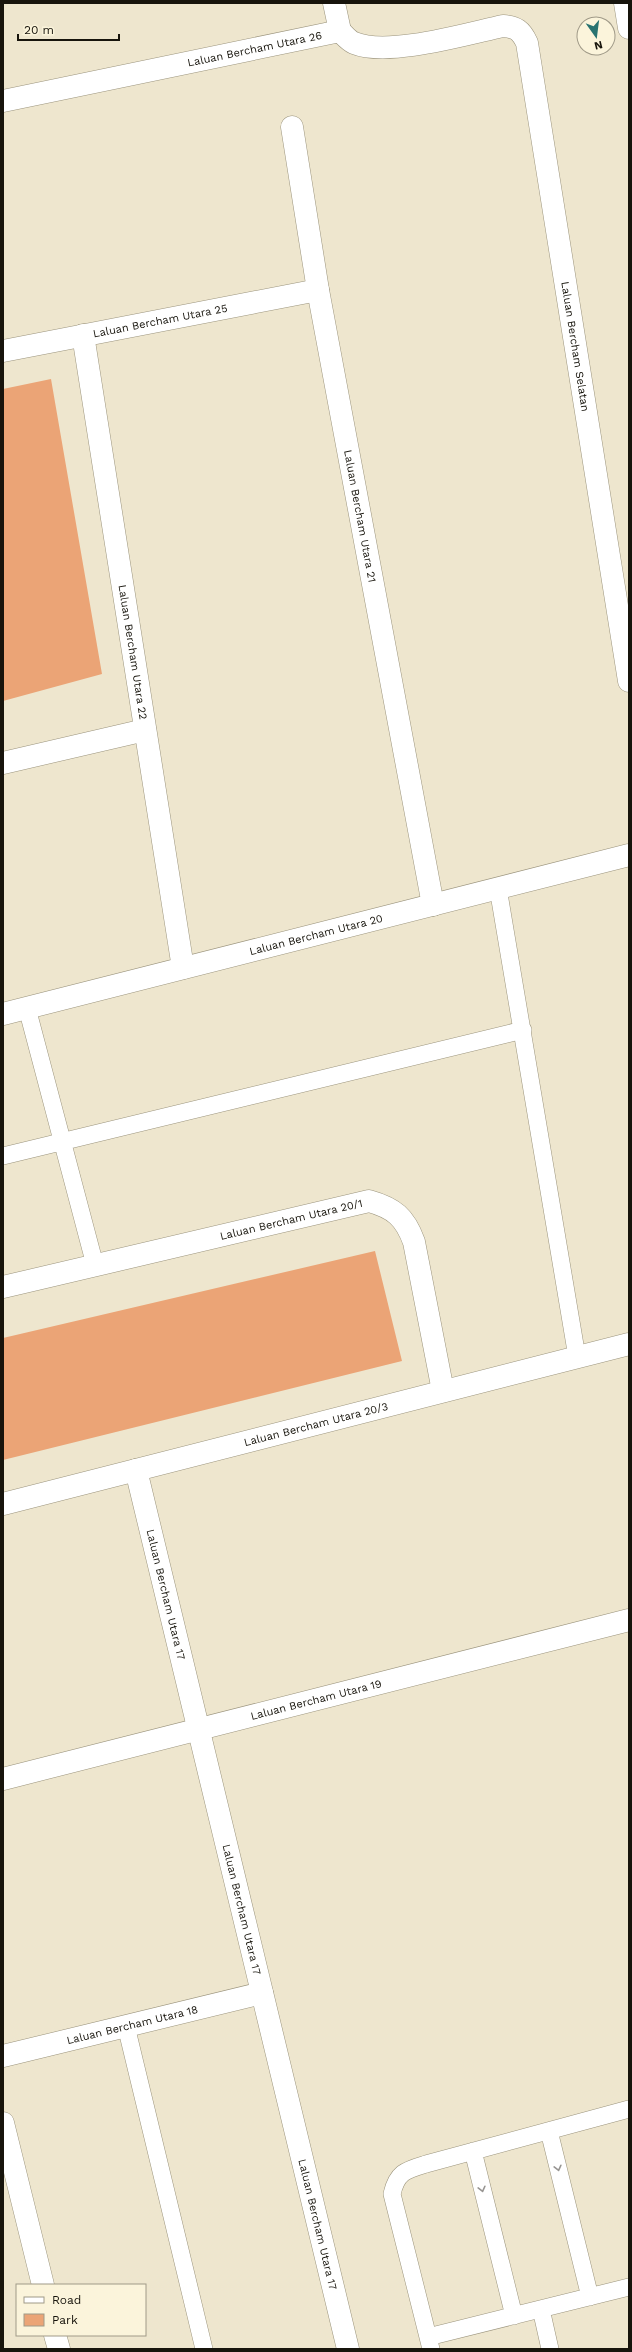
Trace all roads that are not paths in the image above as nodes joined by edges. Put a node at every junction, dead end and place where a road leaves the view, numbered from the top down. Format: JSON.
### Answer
{"nodes":[{"id":1,"x":334,"y":3,"type":"edge"},
{"id":2,"x":625,"y":3,"type":"edge"},
{"id":3,"x":629,"y":28,"type":"edge"},
{"id":4,"x":340,"y":31,"type":"junction"},
{"id":5,"x":3,"y":101,"type":"edge"},
{"id":6,"x":292,"y":128,"type":"dead end"},
{"id":7,"x":318,"y":290,"type":"junction"},
{"id":8,"x":83,"y":335,"type":"junction"},
{"id":9,"x":3,"y":351,"type":"edge"},
{"id":10,"x":629,"y":681,"type":"edge"},
{"id":11,"x":145,"y":730,"type":"junction"},
{"id":12,"x":3,"y":763,"type":"edge"},
{"id":13,"x":629,"y":855,"type":"edge"},
{"id":14,"x":498,"y":888,"type":"junction"},
{"id":15,"x":433,"y":905,"type":"junction"},
{"id":16,"x":183,"y":968,"type":"junction"},
{"id":17,"x":27,"y":1008,"type":"junction"},
{"id":18,"x":3,"y":1014,"type":"edge"},
{"id":19,"x":523,"y":1030,"type":"junction"},
{"id":20,"x":63,"y":1142,"type":"junction"},
{"id":21,"x":3,"y":1156,"type":"edge"},
{"id":22,"x":95,"y":1265,"type":"junction"},
{"id":23,"x":3,"y":1287,"type":"edge"},
{"id":24,"x":629,"y":1344,"type":"edge"},
{"id":25,"x":578,"y":1357,"type":"junction"},
{"id":26,"x":443,"y":1391,"type":"junction"},
{"id":27,"x":136,"y":1470,"type":"junction"},
{"id":28,"x":3,"y":1504,"type":"edge"},
{"id":29,"x":629,"y":1620,"type":"edge"},
{"id":30,"x":198,"y":1728,"type":"junction"},
{"id":31,"x":3,"y":1779,"type":"edge"},
{"id":32,"x":262,"y":1993,"type":"junction"},
{"id":33,"x":126,"y":2026,"type":"junction"},
{"id":34,"x":3,"y":2056,"type":"edge"},
{"id":35,"x":629,"y":2110,"type":"edge"},
{"id":36,"x":3,"y":2124,"type":"edge"},
{"id":37,"x":549,"y":2131,"type":"junction"},
{"id":38,"x":473,"y":2151,"type":"junction"},
{"id":39,"x":43,"y":2284,"type":"edge"},
{"id":40,"x":629,"y":2287,"type":"edge"},
{"id":41,"x":590,"y":2296,"type":"junction"},
{"id":42,"x":541,"y":2309,"type":"junction"},
{"id":43,"x":514,"y":2316,"type":"junction"},
{"id":44,"x":55,"y":2336,"type":"edge"},
{"id":45,"x":430,"y":2343,"type":"edge"},
{"id":46,"x":59,"y":2349,"type":"edge"},
{"id":47,"x":204,"y":2349,"type":"edge"},
{"id":48,"x":348,"y":2349,"type":"edge"},
{"id":49,"x":550,"y":2349,"type":"edge"}],
"edges":[{"from":1,"to":4,"type":"street"},
{"from":2,"to":3,"type":"street"},
{"from":4,"to":5,"type":"street","name":"Laluan Bercham Utara 26"},
{"from":4,"to":10,"type":"street","name":"Laluan Bercham Selatan"},
{"from":6,"to":7,"type":"street","name":"Laluan Bercham Utara 21"},
{"from":7,"to":8,"type":"street","name":"Laluan Bercham Utara 25"},
{"from":7,"to":15,"type":"street","name":"Laluan Bercham Utara 21"},
{"from":8,"to":9,"type":"street","name":"Laluan Bercham Utara 25"},
{"from":8,"to":11,"type":"street","name":"Laluan Bercham Utara 22"},
{"from":11,"to":12,"type":"street"},
{"from":11,"to":16,"type":"street","name":"Laluan Bercham Utara 22"},
{"from":13,"to":14,"type":"street","name":"Laluan Bercham Utara 20"},
{"from":14,"to":15,"type":"street","name":"Laluan Bercham Utara 20"},
{"from":14,"to":19,"type":"lane"},
{"from":15,"to":16,"type":"street","name":"Laluan Bercham Utara 20"},
{"from":16,"to":17,"type":"street","name":"Laluan Bercham Utara 20"},
{"from":17,"to":18,"type":"street","name":"Laluan Bercham Utara 20"},
{"from":17,"to":20,"type":"lane"},
{"from":19,"to":20,"type":"lane"},
{"from":19,"to":25,"type":"lane"},
{"from":20,"to":21,"type":"lane"},
{"from":20,"to":22,"type":"lane"},
{"from":22,"to":23,"type":"street","name":"Laluan Bercham Utara 20/1"},
{"from":22,"to":26,"type":"street","name":"Laluan Bercham Utara 20/1"},
{"from":24,"to":25,"type":"street","name":"Laluan Bercham Utara 20/3"},
{"from":25,"to":26,"type":"street","name":"Laluan Bercham Utara 20/3"},
{"from":26,"to":27,"type":"street","name":"Laluan Bercham Utara 20/3"},
{"from":27,"to":28,"type":"street","name":"Laluan Bercham Utara 20/3"},
{"from":27,"to":30,"type":"street","name":"Laluan Bercham Utara 17"},
{"from":29,"to":30,"type":"street","name":"Laluan Bercham Utara 19"},
{"from":30,"to":31,"type":"street","name":"Laluan Bercham Utara 19"},
{"from":30,"to":32,"type":"street","name":"Laluan Bercham Utara 17"},
{"from":32,"to":33,"type":"street","name":"Laluan Bercham Utara 18"},
{"from":32,"to":48,"type":"street","name":"Laluan Bercham Utara 17"},
{"from":33,"to":34,"type":"street","name":"Laluan Bercham Utara 18"},
{"from":33,"to":47,"type":"lane"},
{"from":35,"to":37,"type":"lane"},
{"from":36,"to":39,"type":"street"},
{"from":37,"to":38,"type":"lane"},
{"from":37,"to":41,"type":"lane","one_way":true},
{"from":38,"to":43,"type":"lane","one_way":true},
{"from":38,"to":45,"type":"lane"},
{"from":40,"to":41,"type":"lane"},
{"from":41,"to":42,"type":"lane"},
{"from":42,"to":43,"type":"lane"},
{"from":42,"to":49,"type":"lane"},
{"from":43,"to":45,"type":"lane"},
{"from":44,"to":46,"type":"street"}]}
